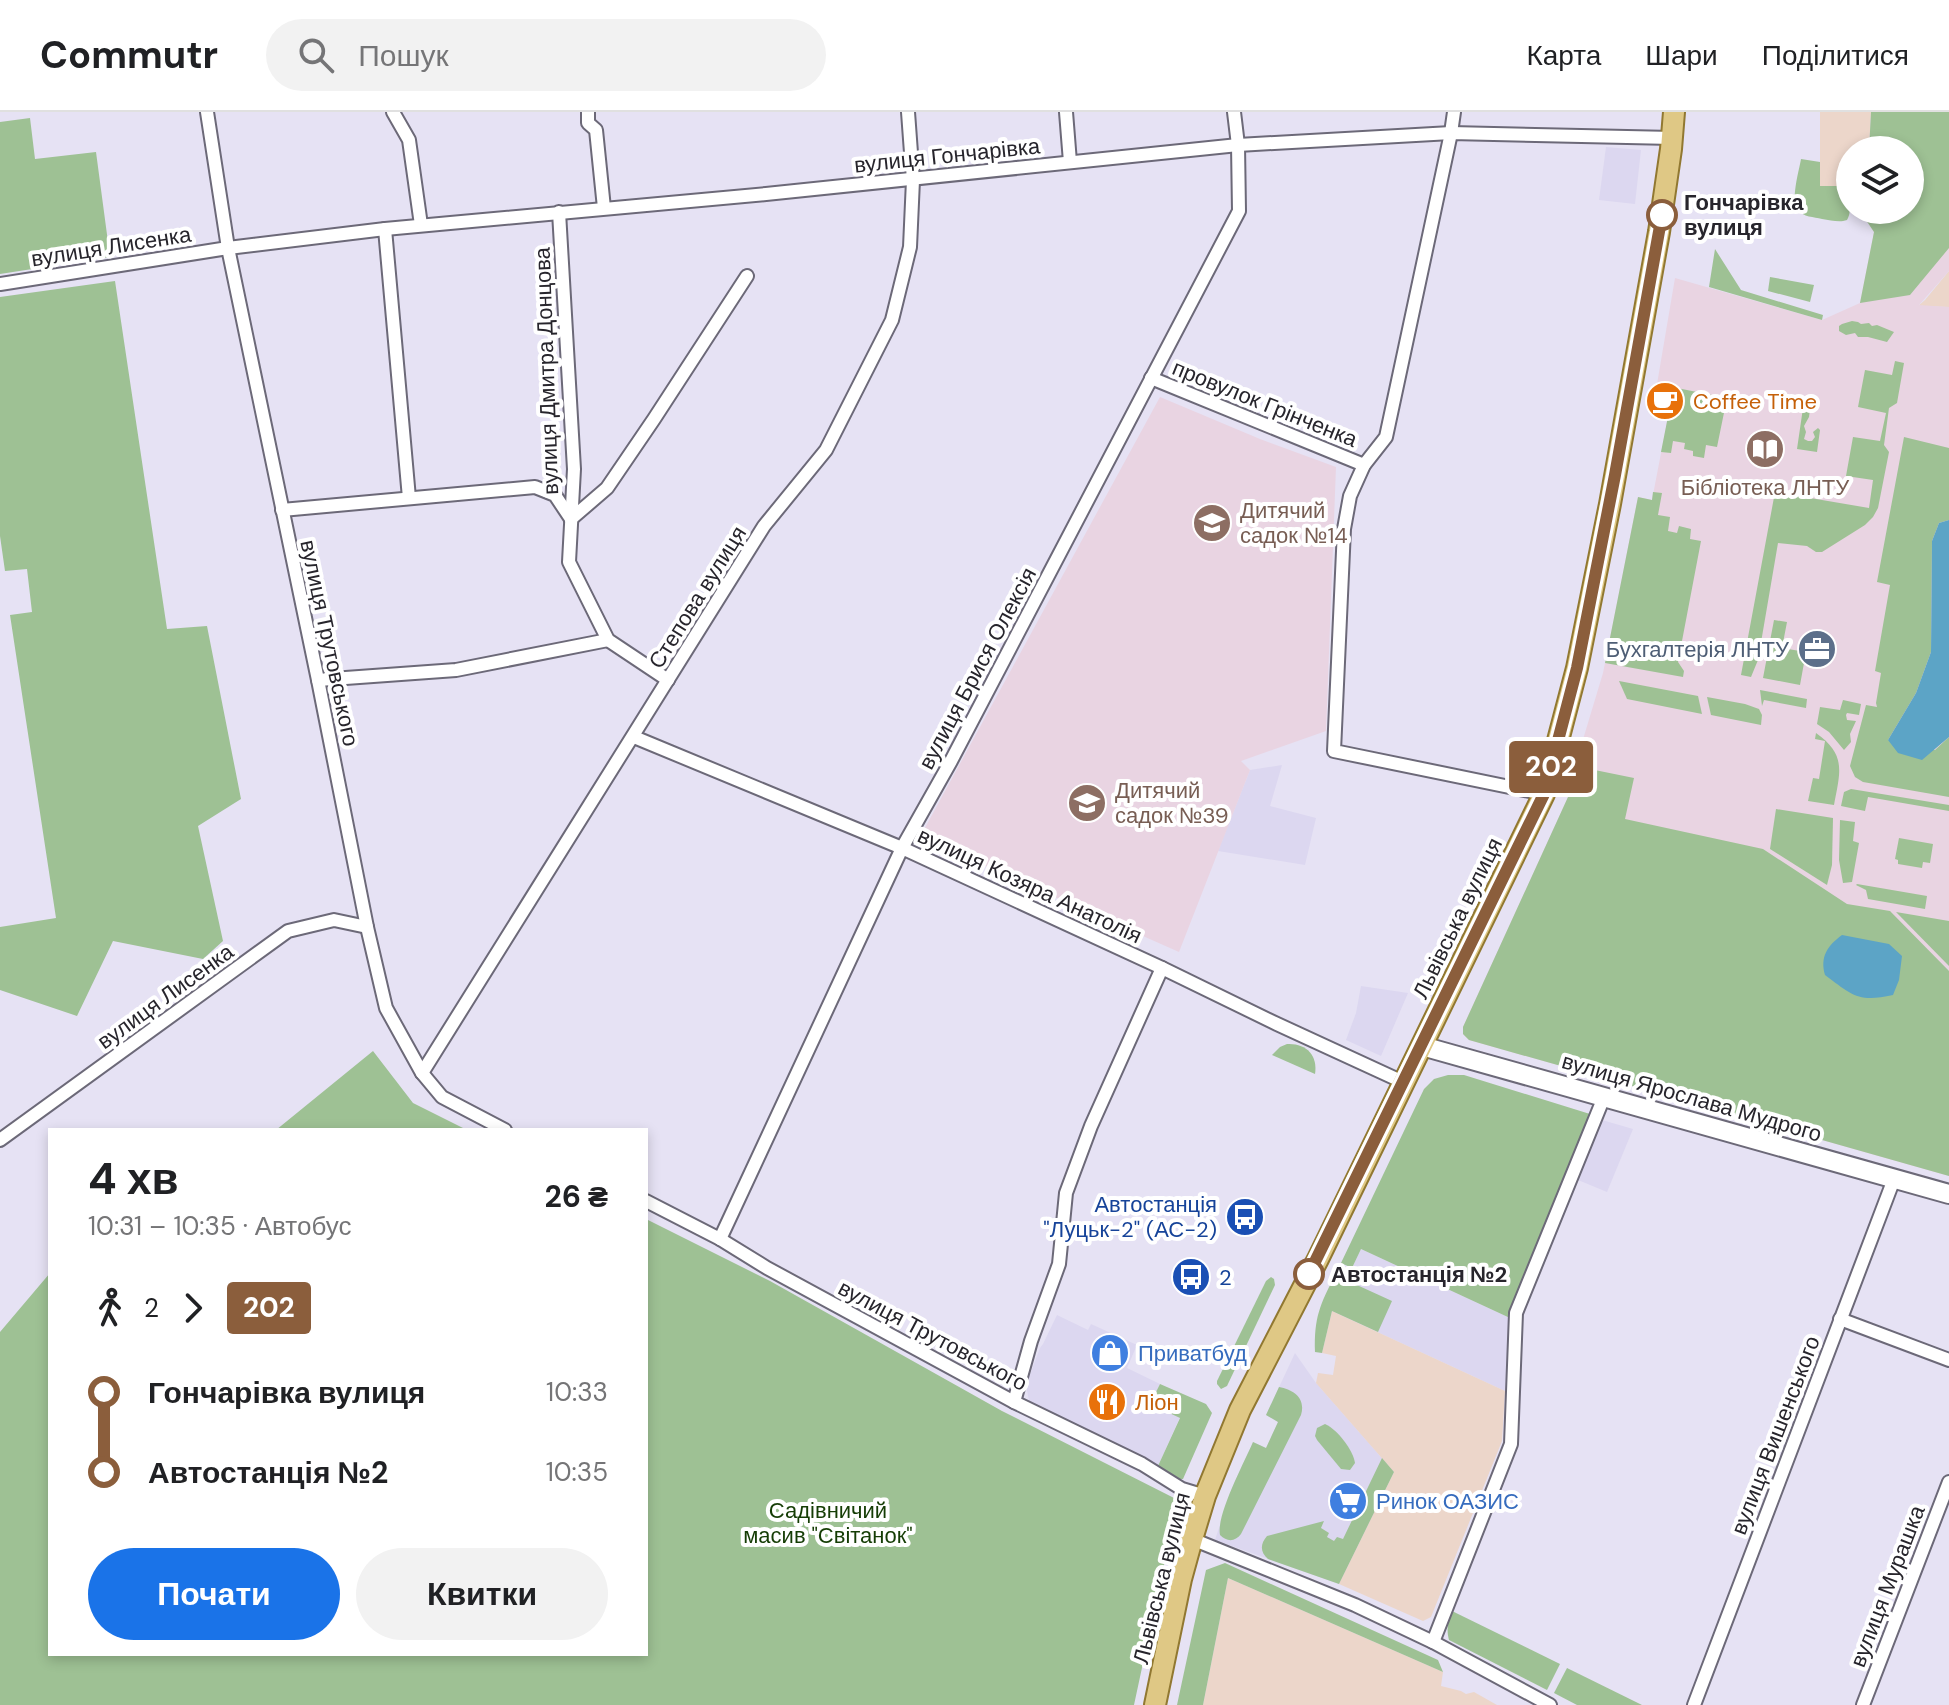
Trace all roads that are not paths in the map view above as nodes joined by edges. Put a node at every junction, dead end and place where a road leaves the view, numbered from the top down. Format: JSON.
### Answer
{"nodes":[{"id":1,"x":207,"y":112,"type":"edge"},
{"id":2,"x":393,"y":112,"type":"edge"},
{"id":3,"x":589,"y":112,"type":"edge"},
{"id":4,"x":908,"y":112,"type":"edge"},
{"id":5,"x":1066,"y":112,"type":"edge"},
{"id":6,"x":1234,"y":112,"type":"edge"},
{"id":7,"x":1454,"y":112,"type":"edge"},
{"id":8,"x":1674,"y":112,"type":"edge"},
{"id":9,"x":1451,"y":133,"type":"junction"},
{"id":10,"x":1673,"y":138,"type":"junction"},
{"id":11,"x":1238,"y":145,"type":"junction"},
{"id":12,"x":1070,"y":162,"type":"junction"},
{"id":13,"x":913,"y":180,"type":"junction"},
{"id":14,"x":604,"y":208,"type":"junction"},
{"id":15,"x":559,"y":212,"type":"junction"},
{"id":16,"x":421,"y":225,"type":"junction"},
{"id":17,"x":385,"y":229,"type":"junction"},
{"id":18,"x":228,"y":248,"type":"junction"},
{"id":19,"x":747,"y":276,"type":"dead end"},
{"id":20,"x":0,"y":284,"type":"edge"},
{"id":21,"x":1151,"y":378,"type":"junction"},
{"id":22,"x":1364,"y":465,"type":"junction"},
{"id":23,"x":409,"y":498,"type":"junction"},
{"id":24,"x":282,"y":510,"type":"junction"},
{"id":25,"x":571,"y":519,"type":"junction"},
{"id":26,"x":608,"y":640,"type":"junction"},
{"id":27,"x":318,"y":680,"type":"junction"},
{"id":28,"x":668,"y":680,"type":"junction"},
{"id":29,"x":634,"y":737,"type":"junction"},
{"id":30,"x":1544,"y":794,"type":"junction"},
{"id":31,"x":902,"y":848,"type":"junction"},
{"id":32,"x":367,"y":927,"type":"junction"},
{"id":33,"x":1162,"y":968,"type":"junction"},
{"id":34,"x":1422,"y":1046,"type":"junction"},
{"id":35,"x":422,"y":1073,"type":"junction"},
{"id":36,"x":1403,"y":1082,"type":"junction"},
{"id":37,"x":1604,"y":1097,"type":"junction"},
{"id":38,"x":501,"y":1128,"type":"edge"},
{"id":39,"x":0,"y":1140,"type":"edge"},
{"id":40,"x":1894,"y":1179,"type":"junction"},
{"id":41,"x":1949,"y":1194,"type":"edge"},
{"id":42,"x":648,"y":1202,"type":"edge"},
{"id":43,"x":720,"y":1239,"type":"junction"},
{"id":44,"x":1840,"y":1319,"type":"junction"},
{"id":45,"x":1949,"y":1360,"type":"edge"},
{"id":46,"x":1014,"y":1402,"type":"junction"},
{"id":47,"x":1949,"y":1482,"type":"edge"},
{"id":48,"x":1205,"y":1496,"type":"junction"},
{"id":49,"x":1192,"y":1539,"type":"junction"},
{"id":50,"x":1433,"y":1642,"type":"junction"},
{"id":51,"x":1155,"y":1705,"type":"edge"},
{"id":52,"x":1550,"y":1705,"type":"edge"},
{"id":53,"x":1694,"y":1705,"type":"edge"},
{"id":54,"x":1863,"y":1705,"type":"edge"}],
"edges":[{"from":1,"to":18,"type":"street","name":"вулиця Трутовського"},
{"from":2,"to":16,"type":"street"},
{"from":3,"to":14,"type":"street"},
{"from":4,"to":13,"type":"street","name":"Степова вулиця"},
{"from":5,"to":12,"type":"street"},
{"from":6,"to":11,"type":"street","name":"вулиця Брися Олексія"},
{"from":7,"to":9,"type":"street"},
{"from":8,"to":10,"type":"main road","name":"Львівська вулиця"},
{"from":9,"to":10,"type":"street","name":"вулиця Гончарівка"},
{"from":9,"to":11,"type":"street","name":"вулиця Гончарівка"},
{"from":9,"to":22,"type":"street"},
{"from":10,"to":30,"type":"main road","name":"Львівська вулиця"},
{"from":11,"to":12,"type":"street","name":"вулиця Гончарівка"},
{"from":11,"to":21,"type":"street","name":"вулиця Брися Олексія"},
{"from":12,"to":13,"type":"street","name":"вулиця Гончарівка"},
{"from":13,"to":14,"type":"street","name":"вулиця Гончарівка"},
{"from":13,"to":28,"type":"street","name":"Степова вулиця"},
{"from":14,"to":15,"type":"street","name":"вулиця Гончарівка"},
{"from":15,"to":16,"type":"street","name":"вулиця Гончарівка"},
{"from":15,"to":25,"type":"street","name":"вулиця Дмитра Донцова"},
{"from":16,"to":17,"type":"street","name":"вулиця Гончарівка"},
{"from":17,"to":18,"type":"street","name":"вулиця Гончарівка"},
{"from":17,"to":23,"type":"street"},
{"from":18,"to":20,"type":"street","name":"вулиця Лисенка"},
{"from":18,"to":24,"type":"street","name":"вулиця Трутовського"},
{"from":19,"to":25,"type":"street"},
{"from":21,"to":22,"type":"street","name":"провулок Грінченка"},
{"from":21,"to":31,"type":"street","name":"вулиця Брися Олексія"},
{"from":22,"to":30,"type":"street"},
{"from":23,"to":24,"type":"street"},
{"from":23,"to":25,"type":"street"},
{"from":24,"to":27,"type":"street","name":"вулиця Трутовського"},
{"from":25,"to":26,"type":"street","name":"вулиця Дмитра Донцова"},
{"from":26,"to":27,"type":"street"},
{"from":26,"to":28,"type":"street","name":"вулиця Дмитра Донцова"},
{"from":27,"to":32,"type":"street","name":"вулиця Трутовського"},
{"from":28,"to":29,"type":"street","name":"Степова вулиця"},
{"from":29,"to":31,"type":"street","name":"вулиця Козяра Анатолія"},
{"from":29,"to":35,"type":"street","name":"Степова вулиця"},
{"from":30,"to":34,"type":"main road","name":"Львівська вулиця"},
{"from":31,"to":33,"type":"street","name":"вулиця Козяра Анатолія"},
{"from":31,"to":43,"type":"street","name":"вулиця Брися Олексія"},
{"from":32,"to":35,"type":"street","name":"вулиця Трутовського"},
{"from":32,"to":39,"type":"street","name":"вулиця Лисенка"},
{"from":33,"to":36,"type":"street","name":"вулиця Козяра Анатолія"},
{"from":33,"to":46,"type":"street"},
{"from":34,"to":36,"type":"main road","name":"Львівська вулиця"},
{"from":34,"to":37,"type":"main road","name":"вулиця Ярослава Мудрого"},
{"from":35,"to":38,"type":"street","name":"вулиця Трутовського"},
{"from":36,"to":48,"type":"main road","name":"Львівська вулиця"},
{"from":37,"to":40,"type":"main road","name":"вулиця Ярослава Мудрого"},
{"from":37,"to":50,"type":"street"},
{"from":40,"to":41,"type":"main road","name":"вулиця Ярослава Мудрого"},
{"from":40,"to":44,"type":"street","name":"вулиця Вишенського"},
{"from":42,"to":43,"type":"street","name":"вулиця Трутовського"},
{"from":43,"to":46,"type":"street","name":"вулиця Трутовського"},
{"from":44,"to":45,"type":"street"},
{"from":44,"to":53,"type":"street","name":"вулиця Вишенського"},
{"from":46,"to":48,"type":"street","name":"вулиця Трутовського"},
{"from":47,"to":54,"type":"street","name":"вулиця Мурашка"},
{"from":48,"to":49,"type":"main road","name":"Львівська вулиця"},
{"from":49,"to":50,"type":"street"},
{"from":49,"to":51,"type":"main road","name":"Львівська вулиця"},
{"from":50,"to":52,"type":"street"}]}
